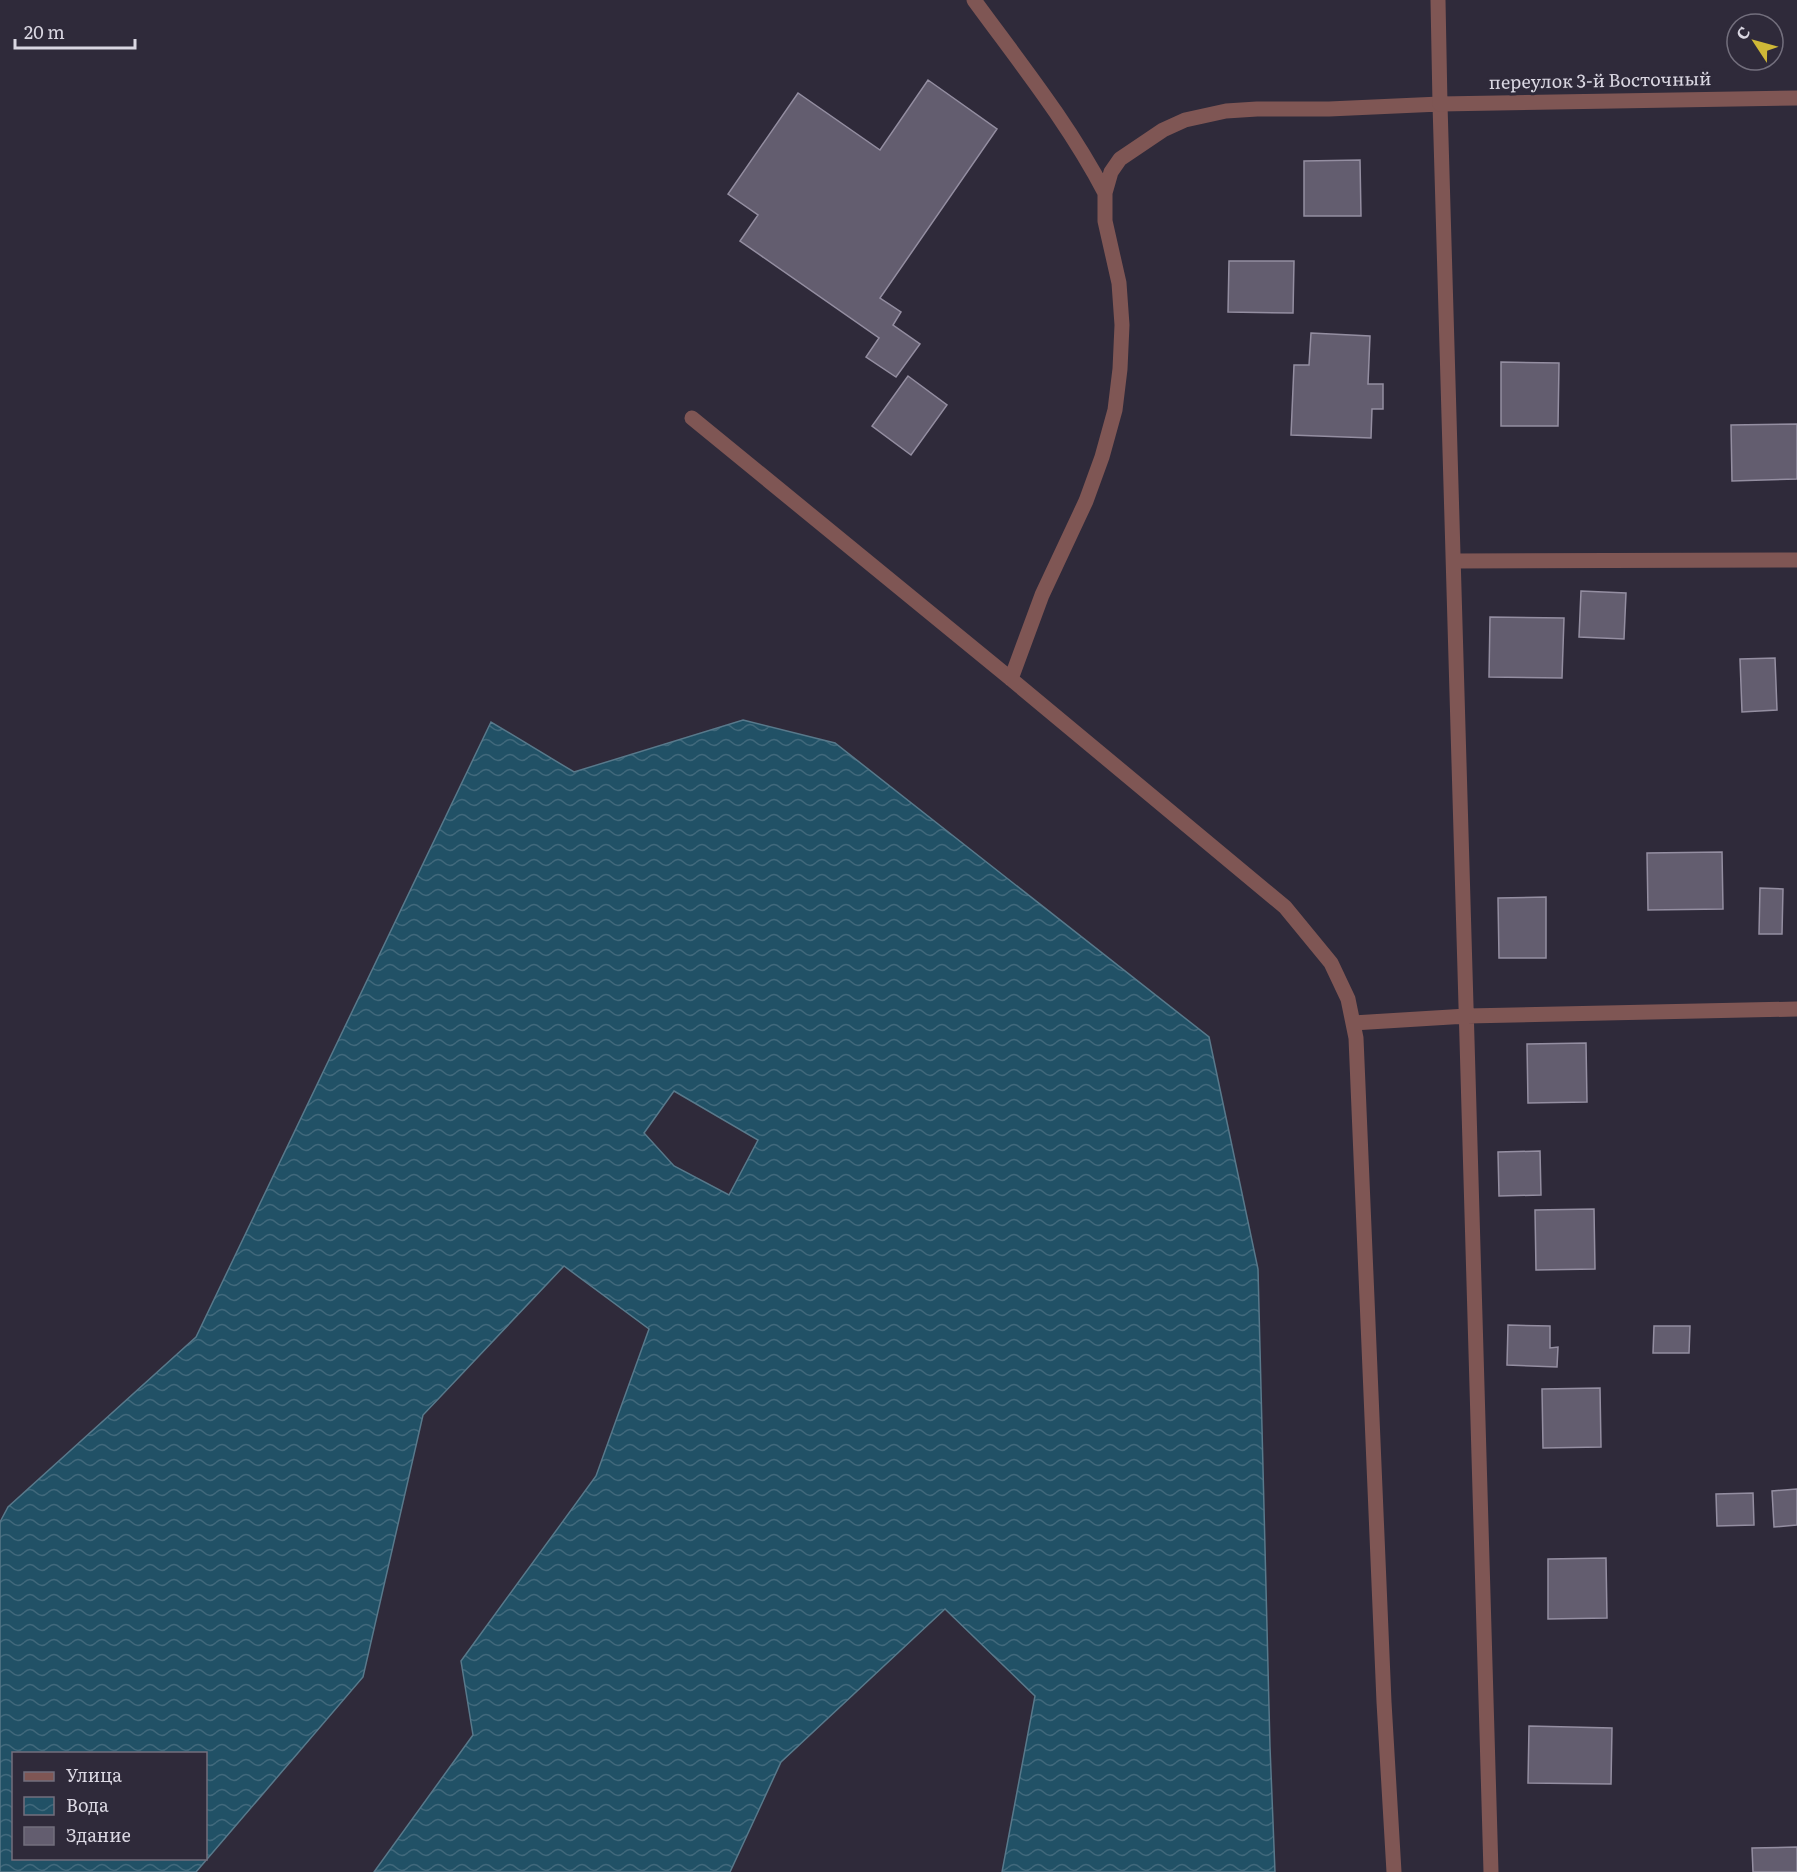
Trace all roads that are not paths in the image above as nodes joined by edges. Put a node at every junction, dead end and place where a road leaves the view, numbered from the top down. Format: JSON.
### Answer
{"nodes":[{"id":1,"x":974,"y":0,"type":"edge"},
{"id":2,"x":1438,"y":0,"type":"edge"},
{"id":3,"x":1797,"y":98,"type":"edge"},
{"id":4,"x":1440,"y":104,"type":"junction"},
{"id":5,"x":1106,"y":193,"type":"junction"},
{"id":6,"x":692,"y":418,"type":"dead end"},
{"id":7,"x":1797,"y":560,"type":"edge"},
{"id":8,"x":1454,"y":561,"type":"junction"},
{"id":9,"x":1011,"y":679,"type":"junction"},
{"id":10,"x":1797,"y":1009,"type":"edge"},
{"id":11,"x":1467,"y":1016,"type":"junction"},
{"id":12,"x":1353,"y":1023,"type":"junction"},
{"id":13,"x":1394,"y":1872,"type":"edge"},
{"id":14,"x":1491,"y":1872,"type":"edge"}],
"edges":[{"from":1,"to":5,"type":"street"},
{"from":2,"to":4,"type":"street"},
{"from":3,"to":4,"type":"street","name":"переулок 3-й Восточный"},
{"from":4,"to":5,"type":"street","name":"переулок 3-й Восточный"},
{"from":4,"to":8,"type":"street"},
{"from":5,"to":9,"type":"street"},
{"from":6,"to":9,"type":"street"},
{"from":7,"to":8,"type":"street"},
{"from":8,"to":11,"type":"street"},
{"from":9,"to":12,"type":"street"},
{"from":10,"to":11,"type":"street"},
{"from":11,"to":12,"type":"street"},
{"from":11,"to":14,"type":"street"},
{"from":12,"to":13,"type":"street"}]}
